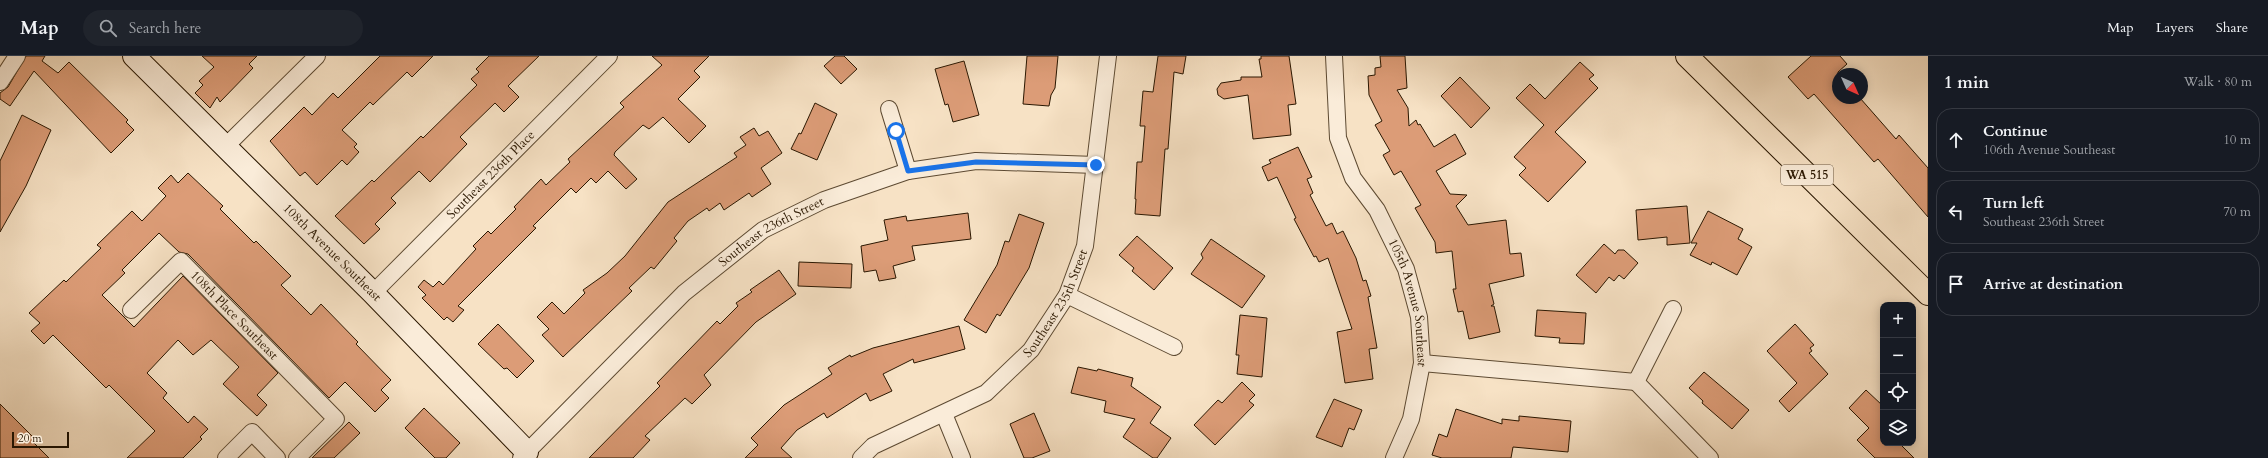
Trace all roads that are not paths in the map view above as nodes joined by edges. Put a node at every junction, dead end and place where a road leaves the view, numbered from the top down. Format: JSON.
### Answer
{"nodes":[{"id":1,"x":17,"y":56,"type":"edge"},
{"id":2,"x":134,"y":56,"type":"edge"},
{"id":3,"x":317,"y":56,"type":"edge"},
{"id":4,"x":609,"y":56,"type":"edge"},
{"id":5,"x":1108,"y":56,"type":"edge"},
{"id":6,"x":1334,"y":56,"type":"edge"},
{"id":7,"x":1687,"y":56,"type":"edge"},
{"id":8,"x":0,"y":82,"type":"edge"},
{"id":9,"x":889,"y":109,"type":"dead end"},
{"id":10,"x":225,"y":147,"type":"junction"},
{"id":11,"x":1096,"y":165,"type":"junction"},
{"id":12,"x":908,"y":171,"type":"junction"},
{"id":13,"x":372,"y":293,"type":"junction"},
{"id":14,"x":1928,"y":294,"type":"edge"},
{"id":15,"x":1067,"y":295,"type":"junction"},
{"id":16,"x":1673,"y":309,"type":"dead end"},
{"id":17,"x":131,"y":310,"type":"dead end"},
{"id":18,"x":1174,"y":347,"type":"dead end"},
{"id":19,"x":1422,"y":363,"type":"junction"},
{"id":20,"x":1636,"y":382,"type":"junction"},
{"id":21,"x":944,"y":414,"type":"junction"},
{"id":22,"x":524,"y":455,"type":"edge"},
{"id":23,"x":226,"y":458,"type":"edge"},
{"id":24,"x":277,"y":458,"type":"edge"},
{"id":25,"x":297,"y":458,"type":"edge"},
{"id":26,"x":861,"y":458,"type":"edge"},
{"id":27,"x":962,"y":458,"type":"edge"},
{"id":28,"x":1394,"y":458,"type":"edge"},
{"id":29,"x":1710,"y":458,"type":"edge"}],
"edges":[{"from":1,"to":8,"type":"street"},
{"from":2,"to":10,"type":"street","name":"108th Avenue Southeast"},
{"from":3,"to":10,"type":"street"},
{"from":4,"to":13,"type":"street","name":"Southeast 236th Place"},
{"from":5,"to":11,"type":"street","name":"Southeast 235th Street"},
{"from":6,"to":19,"type":"street","name":"105th Avenue Southeast"},
{"from":7,"to":14,"type":"main road","number":"WA 515"},
{"from":9,"to":12,"type":"street"},
{"from":10,"to":13,"type":"street","name":"108th Avenue Southeast"},
{"from":11,"to":12,"type":"street","name":"Southeast 236th Street"},
{"from":11,"to":15,"type":"street","name":"Southeast 235th Street"},
{"from":12,"to":22,"type":"street","name":"Southeast 236th Street"},
{"from":13,"to":22,"type":"street","name":"108th Avenue Southeast"},
{"from":15,"to":18,"type":"street"},
{"from":15,"to":21,"type":"street","name":"Southeast 235th Street"},
{"from":16,"to":20,"type":"street"},
{"from":17,"to":25,"type":"street","name":"108th Place Southeast"},
{"from":19,"to":20,"type":"street","name":"105th Avenue Southeast"},
{"from":19,"to":28,"type":"street"},
{"from":20,"to":29,"type":"street"},
{"from":21,"to":26,"type":"street","name":"Southeast 235th Street"},
{"from":21,"to":27,"type":"street"},
{"from":23,"to":24,"type":"street"}]}
